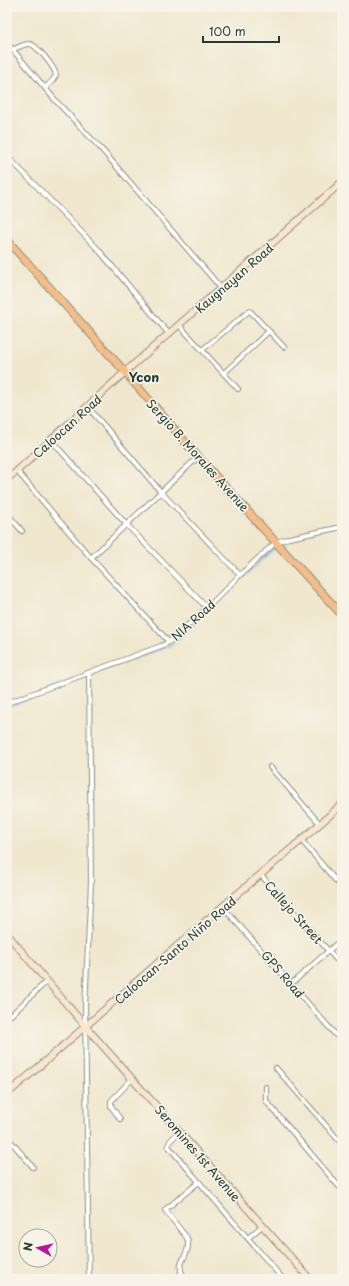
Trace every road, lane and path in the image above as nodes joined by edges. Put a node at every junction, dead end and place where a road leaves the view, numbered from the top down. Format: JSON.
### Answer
{"nodes":[{"id":1,"x":7,"y":43,"type":"edge"},
{"id":2,"x":12,"y":50,"type":"junction"},
{"id":3,"x":45,"y":88,"type":"junction"},
{"id":4,"x":7,"y":156,"type":"edge"},
{"id":5,"x":342,"y":182,"type":"edge"},
{"id":6,"x":7,"y":240,"type":"edge"},
{"id":7,"x":221,"y":288,"type":"junction"},
{"id":8,"x":179,"y":325,"type":"junction"},
{"id":9,"x":269,"y":331,"type":"junction"},
{"id":10,"x":169,"y":334,"type":"junction"},
{"id":11,"x":284,"y":347,"type":"dead end"},
{"id":12,"x":202,"y":350,"type":"junction"},
{"id":13,"x":125,"y":372,"type":"junction"},
{"id":14,"x":224,"y":373,"type":"junction"},
{"id":15,"x":238,"y":388,"type":"dead end"},
{"id":16,"x":88,"y":407,"type":"junction"},
{"id":17,"x":51,"y":440,"type":"junction"},
{"id":18,"x":198,"y":457,"type":"junction"},
{"id":19,"x":17,"y":471,"type":"junction"},
{"id":20,"x":8,"y":476,"type":"edge"},
{"id":21,"x":161,"y":492,"type":"junction"},
{"id":22,"x":8,"y":516,"type":"edge"},
{"id":23,"x":126,"y":524,"type":"junction"},
{"id":24,"x":342,"y":527,"type":"edge"},
{"id":25,"x":22,"y":531,"type":"dead end"},
{"id":26,"x":276,"y":542,"type":"junction"},
{"id":27,"x":91,"y":558,"type":"junction"},
{"id":28,"x":240,"y":575,"type":"junction"},
{"id":29,"x":207,"y":608,"type":"junction"},
{"id":30,"x":342,"y":615,"type":"edge"},
{"id":31,"x":169,"y":642,"type":"junction"},
{"id":32,"x":89,"y":673,"type":"junction"},
{"id":33,"x":7,"y":703,"type":"edge"},
{"id":34,"x":270,"y":766,"type":"dead end"},
{"id":35,"x":342,"y":804,"type":"edge"},
{"id":36,"x":320,"y":824,"type":"junction"},
{"id":37,"x":302,"y":841,"type":"junction"},
{"id":38,"x":261,"y":875,"type":"junction"},
{"id":39,"x":342,"y":888,"type":"edge"},
{"id":40,"x":223,"y":907,"type":"junction"},
{"id":41,"x":7,"y":934,"type":"edge"},
{"id":42,"x":342,"y":939,"type":"edge"},
{"id":43,"x":328,"y":951,"type":"junction"},
{"id":44,"x":342,"y":966,"type":"edge"},
{"id":45,"x":47,"y":981,"type":"junction"},
{"id":46,"x":291,"y":984,"type":"junction"},
{"id":47,"x":11,"y":1015,"type":"dead end"},
{"id":48,"x":86,"y":1027,"type":"junction"},
{"id":49,"x":342,"y":1042,"type":"edge"},
{"id":50,"x":276,"y":1068,"type":"dead end"},
{"id":51,"x":132,"y":1079,"type":"junction"},
{"id":52,"x":266,"y":1087,"type":"dead end"},
{"id":53,"x":7,"y":1094,"type":"edge"},
{"id":54,"x":120,"y":1119,"type":"dead end"},
{"id":55,"x":179,"y":1132,"type":"junction"},
{"id":56,"x":7,"y":1137,"type":"edge"},
{"id":57,"x":342,"y":1144,"type":"edge"},
{"id":58,"x":33,"y":1167,"type":"dead end"},
{"id":59,"x":199,"y":1182,"type":"junction"},
{"id":60,"x":342,"y":1190,"type":"edge"},
{"id":61,"x":262,"y":1226,"type":"junction"},
{"id":62,"x":248,"y":1238,"type":"junction"},
{"id":63,"x":181,"y":1274,"type":"junction"},
{"id":64,"x":89,"y":1279,"type":"edge"},
{"id":65,"x":174,"y":1279,"type":"edge"},
{"id":66,"x":186,"y":1279,"type":"edge"},
{"id":67,"x":283,"y":1279,"type":"edge"},
{"id":68,"x":310,"y":1279,"type":"edge"}],
"edges":[{"from":1,"to":2,"type":"street"},
{"from":2,"to":3,"type":"street"},
{"from":2,"to":3,"type":"street"},
{"from":3,"to":7,"type":"street"},
{"from":4,"to":10,"type":"street"},
{"from":5,"to":7,"type":"street","name":"Kaugnayan Road"},
{"from":6,"to":13,"type":"main road","name":"Sergio B. Morales Avenue"},
{"from":7,"to":8,"type":"street","name":"Kaugnayan Road"},
{"from":8,"to":10,"type":"street","name":"Kaugnayan Road"},
{"from":8,"to":12,"type":"street"},
{"from":9,"to":11,"type":"street"},
{"from":9,"to":12,"type":"street"},
{"from":9,"to":14,"type":"street"},
{"from":10,"to":13,"type":"street","name":"Kaugnayan Road"},
{"from":12,"to":14,"type":"street"},
{"from":13,"to":16,"type":"street","name":"Caloocan Road"},
{"from":13,"to":18,"type":"main road","name":"Sergio B. Morales Avenue"},
{"from":14,"to":15,"type":"street"},
{"from":16,"to":17,"type":"street","name":"Caloocan Road"},
{"from":16,"to":21,"type":"street"},
{"from":17,"to":19,"type":"street","name":"Caloocan Road"},
{"from":17,"to":23,"type":"street"},
{"from":18,"to":21,"type":"street"},
{"from":18,"to":26,"type":"main road","name":"Sergio B. Morales Avenue"},
{"from":19,"to":20,"type":"street","name":"Caloocan Road"},
{"from":19,"to":27,"type":"street"},
{"from":21,"to":23,"type":"street"},
{"from":21,"to":28,"type":"street"},
{"from":22,"to":25,"type":"street"},
{"from":23,"to":27,"type":"street"},
{"from":23,"to":29,"type":"street"},
{"from":24,"to":26,"type":"street","name":"NIA Road"},
{"from":26,"to":28,"type":"street","name":"NIA Road"},
{"from":26,"to":30,"type":"main road","name":"Sergio B. Morales Avenue"},
{"from":27,"to":31,"type":"street"},
{"from":28,"to":29,"type":"street","name":"NIA Road"},
{"from":29,"to":31,"type":"street","name":"NIA Road"},
{"from":31,"to":32,"type":"street","name":"NIA Road"},
{"from":32,"to":33,"type":"street","name":"NIA Road"},
{"from":32,"to":48,"type":"street"},
{"from":34,"to":36,"type":"street"},
{"from":35,"to":36,"type":"street","name":"Caloocan-Santo Niño Road"},
{"from":36,"to":37,"type":"street","name":"Caloocan-Santo Niño Road"},
{"from":37,"to":38,"type":"street","name":"Caloocan-Santo Niño Road"},
{"from":37,"to":39,"type":"street"},
{"from":38,"to":40,"type":"street","name":"Caloocan-Santo Niño Road"},
{"from":38,"to":43,"type":"street","name":"Callejo Street"},
{"from":40,"to":46,"type":"street","name":"GPS Road"},
{"from":40,"to":48,"type":"street","name":"Caloocan-Santo Niño Road"},
{"from":41,"to":45,"type":"street","name":"Seromines 1st Avenue"},
{"from":42,"to":43,"type":"street"},
{"from":43,"to":44,"type":"street","name":"Callejo Street"},
{"from":43,"to":46,"type":"street"},
{"from":45,"to":47,"type":"street"},
{"from":45,"to":48,"type":"street","name":"Seromines 1st Avenue"},
{"from":46,"to":49,"type":"street","name":"GPS Road"},
{"from":48,"to":51,"type":"street","name":"Seromines 1st Avenue"},
{"from":48,"to":53,"type":"street","name":"Caloocan-Santo Niño Road"},
{"from":48,"to":64,"type":"street"},
{"from":50,"to":57,"type":"street"},
{"from":51,"to":54,"type":"street"},
{"from":51,"to":55,"type":"street","name":"Seromines 1st Avenue"},
{"from":52,"to":60,"type":"street"},
{"from":55,"to":59,"type":"street"},
{"from":55,"to":61,"type":"street","name":"Seromines 1st Avenue"},
{"from":56,"to":58,"type":"street"},
{"from":59,"to":62,"type":"street"},
{"from":59,"to":63,"type":"street"},
{"from":61,"to":62,"type":"street"},
{"from":61,"to":68,"type":"street","name":"Seromines 1st Avenue"},
{"from":62,"to":67,"type":"street"},
{"from":63,"to":65,"type":"street"},
{"from":63,"to":66,"type":"street"}]}
